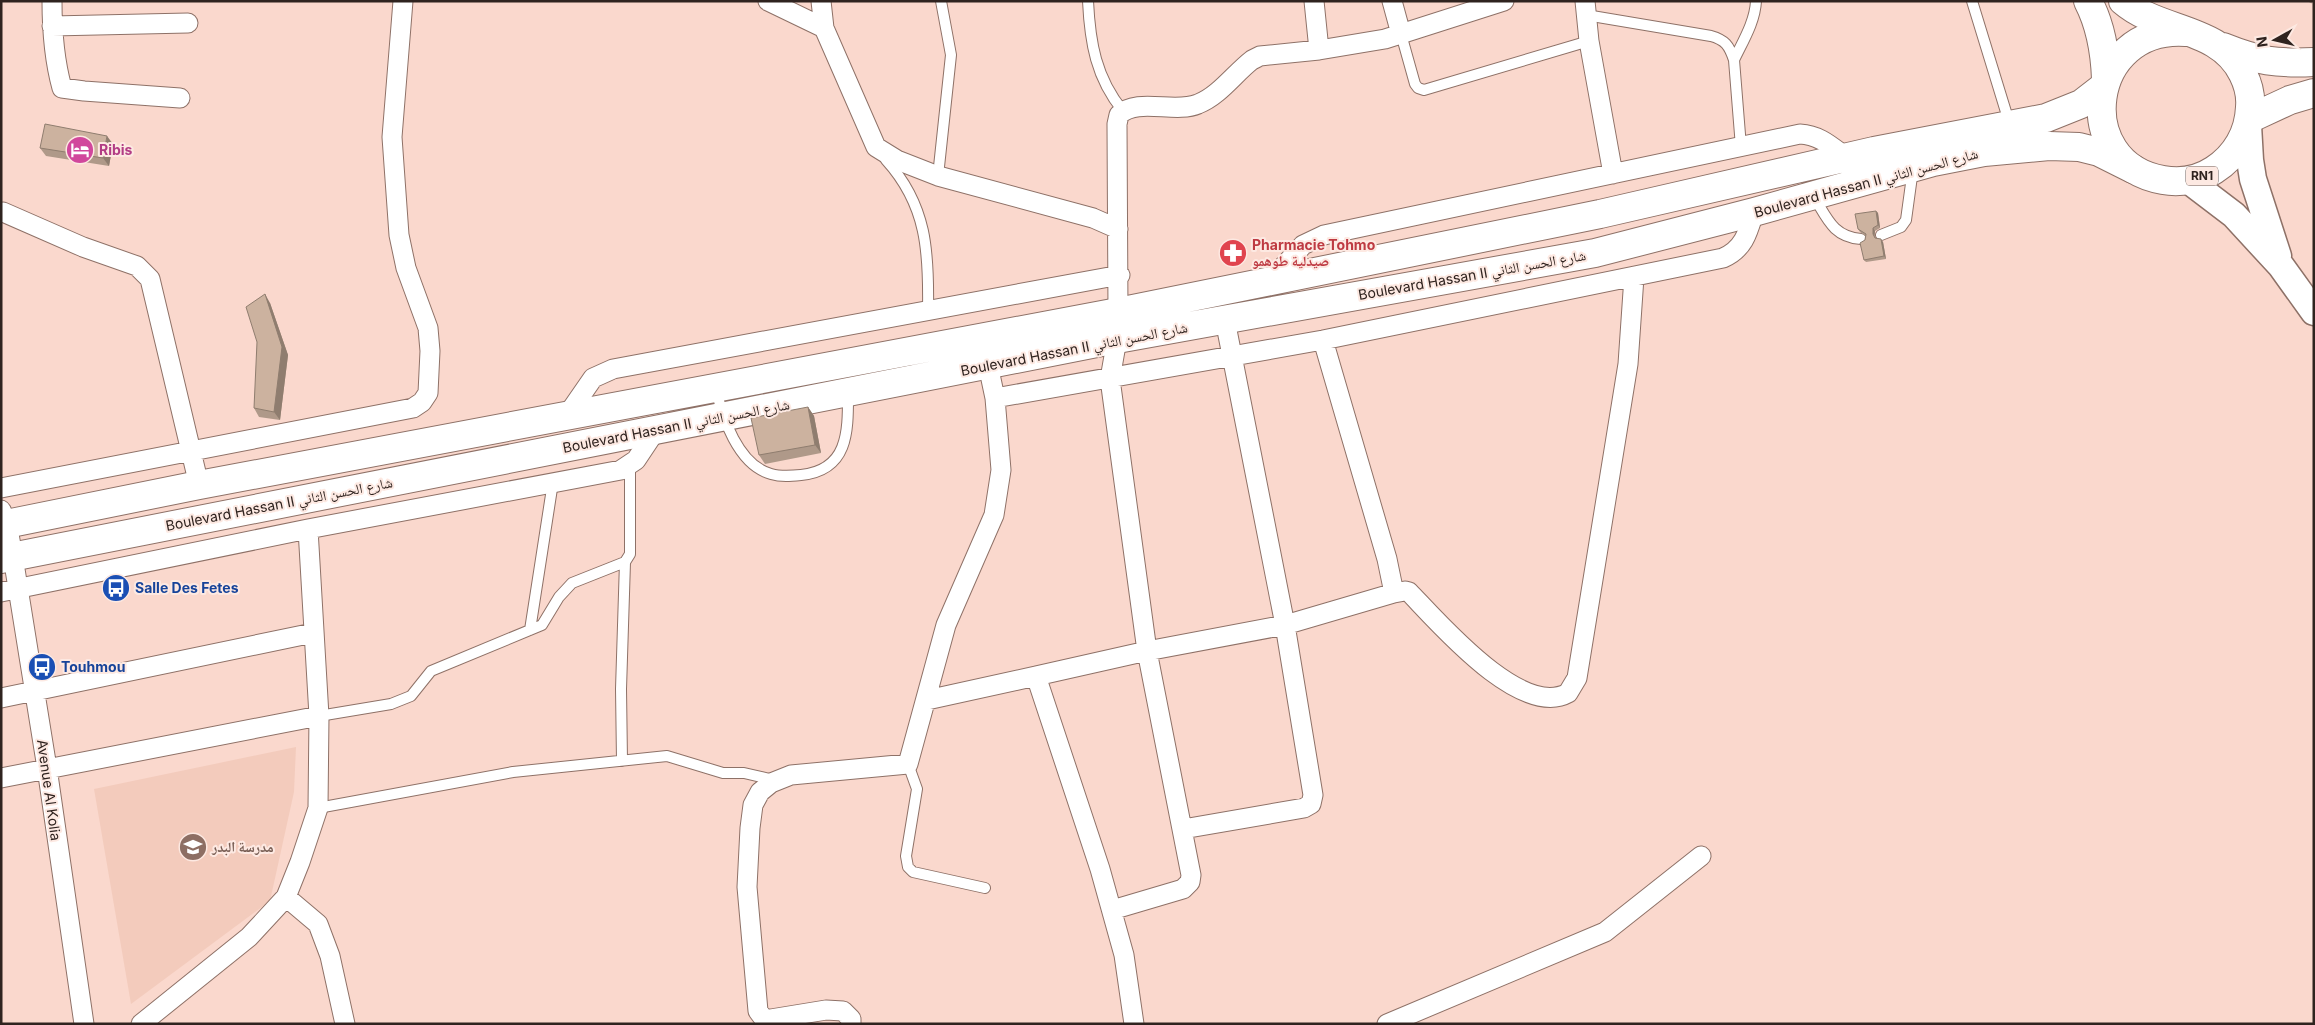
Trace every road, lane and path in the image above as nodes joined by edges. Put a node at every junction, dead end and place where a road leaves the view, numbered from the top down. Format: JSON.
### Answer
{"nodes":[{"id":1,"x":52,"y":1,"type":"edge"},
{"id":2,"x":402,"y":1,"type":"edge"},
{"id":3,"x":768,"y":1,"type":"edge"},
{"id":4,"x":821,"y":1,"type":"edge"},
{"id":5,"x":941,"y":1,"type":"edge"},
{"id":6,"x":1088,"y":1,"type":"edge"},
{"id":7,"x":1314,"y":1,"type":"edge"},
{"id":8,"x":1392,"y":1,"type":"edge"},
{"id":9,"x":1504,"y":1,"type":"edge"},
{"id":10,"x":1756,"y":1,"type":"edge"},
{"id":11,"x":1972,"y":1,"type":"edge"},
{"id":12,"x":2088,"y":1,"type":"edge"},
{"id":13,"x":2123,"y":1,"type":"edge"},
{"id":14,"x":2310,"y":1,"type":"edge"},
{"id":15,"x":2314,"y":3,"type":"edge"},
{"id":16,"x":1586,"y":8,"type":"edge"},
{"id":17,"x":188,"y":23,"type":"dead end"},
{"id":18,"x":52,"y":26,"type":"junction"},
{"id":19,"x":824,"y":28,"type":"junction"},
{"id":20,"x":2186,"y":32,"type":"junction"},
{"id":21,"x":1401,"y":34,"type":"junction"},
{"id":22,"x":1589,"y":41,"type":"junction"},
{"id":23,"x":2222,"y":47,"type":"junction"},
{"id":24,"x":1319,"y":50,"type":"junction"},
{"id":25,"x":1734,"y":60,"type":"junction"},
{"id":26,"x":2314,"y":62,"type":"edge"},
{"id":27,"x":2105,"y":83,"type":"junction"},
{"id":28,"x":2314,"y":93,"type":"edge"},
{"id":29,"x":180,"y":98,"type":"dead end"},
{"id":30,"x":1123,"y":112,"type":"junction"},
{"id":31,"x":2249,"y":122,"type":"junction"},
{"id":32,"x":2010,"y":125,"type":"junction"},
{"id":33,"x":1741,"y":146,"type":"junction"},
{"id":34,"x":876,"y":147,"type":"junction"},
{"id":35,"x":1847,"y":158,"type":"junction"},
{"id":36,"x":1913,"y":168,"type":"junction"},
{"id":37,"x":2139,"y":172,"type":"junction"},
{"id":38,"x":1614,"y":174,"type":"junction"},
{"id":39,"x":938,"y":176,"type":"junction"},
{"id":40,"x":2188,"y":180,"type":"junction"},
{"id":41,"x":1812,"y":194,"type":"junction"},
{"id":42,"x":3,"y":212,"type":"dead end"},
{"id":43,"x":1754,"y":212,"type":"junction"},
{"id":44,"x":1118,"y":229,"type":"junction"},
{"id":45,"x":1882,"y":235,"type":"dead end"},
{"id":46,"x":1861,"y":239,"type":"dead end"},
{"id":47,"x":2281,"y":266,"type":"junction"},
{"id":48,"x":1120,"y":275,"type":"junction"},
{"id":49,"x":1634,"y":277,"type":"junction"},
{"id":50,"x":1272,"y":279,"type":"junction"},
{"id":51,"x":928,"y":310,"type":"junction"},
{"id":52,"x":1118,"y":312,"type":"junction"},
{"id":53,"x":2314,"y":312,"type":"edge"},
{"id":54,"x":1225,"y":320,"type":"junction"},
{"id":55,"x":1117,"y":339,"type":"junction"},
{"id":56,"x":1323,"y":340,"type":"junction"},
{"id":57,"x":1232,"y":356,"type":"junction"},
{"id":58,"x":988,"y":366,"type":"junction"},
{"id":59,"x":1110,"y":379,"type":"junction"},
{"id":60,"x":716,"y":387,"type":"junction"},
{"id":61,"x":848,"y":392,"type":"junction"},
{"id":62,"x":994,"y":398,"type":"junction"},
{"id":63,"x":566,"y":417,"type":"junction"},
{"id":64,"x":722,"y":417,"type":"junction"},
{"id":65,"x":656,"y":430,"type":"junction"},
{"id":66,"x":190,"y":452,"type":"junction"},
{"id":67,"x":630,"y":466,"type":"junction"},
{"id":68,"x":553,"y":482,"type":"junction"},
{"id":69,"x":199,"y":485,"type":"junction"},
{"id":70,"x":1,"y":488,"type":"edge"},
{"id":71,"x":3,"y":519,"type":"edge"},
{"id":72,"x":308,"y":529,"type":"junction"},
{"id":73,"x":7,"y":558,"type":"edge"},
{"id":74,"x":625,"y":562,"type":"junction"},
{"id":75,"x":10,"y":590,"type":"edge"},
{"id":76,"x":1394,"y":594,"type":"junction"},
{"id":77,"x":1285,"y":625,"type":"junction"},
{"id":78,"x":530,"y":630,"type":"junction"},
{"id":79,"x":313,"y":633,"type":"junction"},
{"id":80,"x":1147,"y":651,"type":"junction"},
{"id":81,"x":1036,"y":676,"type":"junction"},
{"id":82,"x":34,"y":692,"type":"junction"},
{"id":83,"x":1,"y":698,"type":"edge"},
{"id":84,"x":926,"y":700,"type":"junction"},
{"id":85,"x":319,"y":716,"type":"junction"},
{"id":86,"x":622,"y":761,"type":"junction"},
{"id":87,"x":908,"y":764,"type":"junction"},
{"id":88,"x":47,"y":768,"type":"junction"},
{"id":89,"x":1,"y":778,"type":"edge"},
{"id":90,"x":778,"y":780,"type":"junction"},
{"id":91,"x":318,"y":808,"type":"junction"},
{"id":92,"x":1183,"y":829,"type":"junction"},
{"id":93,"x":1702,"y":856,"type":"dead end"},
{"id":94,"x":986,"y":888,"type":"dead end"},
{"id":95,"x":286,"y":897,"type":"junction"},
{"id":96,"x":1112,"y":910,"type":"junction"},
{"id":97,"x":84,"y":1024,"type":"edge"},
{"id":98,"x":141,"y":1024,"type":"edge"},
{"id":99,"x":345,"y":1024,"type":"edge"},
{"id":100,"x":851,"y":1024,"type":"edge"},
{"id":101,"x":1134,"y":1024,"type":"edge"},
{"id":102,"x":1387,"y":1024,"type":"edge"}],
"edges":[{"from":1,"to":18,"type":"street"},
{"from":2,"to":66,"type":"street"},
{"from":3,"to":19,"type":"street"},
{"from":4,"to":19,"type":"street"},
{"from":5,"to":39,"type":"lane"},
{"from":6,"to":30,"type":"lane"},
{"from":7,"to":24,"type":"street"},
{"from":8,"to":21,"type":"street"},
{"from":9,"to":21,"type":"street"},
{"from":10,"to":25,"type":"lane"},
{"from":11,"to":32,"type":"lane"},
{"from":12,"to":27,"type":"main road","number":"RN1"},
{"from":13,"to":20,"type":"main road","number":"RN1"},
{"from":14,"to":15,"type":"path"},
{"from":16,"to":22,"type":"street"},
{"from":16,"to":25,"type":"lane"},
{"from":17,"to":18,"type":"street"},
{"from":18,"to":29,"type":"street"},
{"from":19,"to":34,"type":"street"},
{"from":20,"to":23,"type":"main road","number":"RN1"},
{"from":20,"to":27,"type":"main road","number":"RN1"},
{"from":21,"to":22,"type":"lane"},
{"from":21,"to":24,"type":"street"},
{"from":22,"to":38,"type":"street"},
{"from":23,"to":26,"type":"main road","number":"RN1"},
{"from":23,"to":31,"type":"main road","number":"RN1"},
{"from":24,"to":30,"type":"street"},
{"from":25,"to":33,"type":"lane"},
{"from":27,"to":32,"type":"main road","name":"Boulevard Hassan II شارع الحسن الثاني"},
{"from":27,"to":37,"type":"main road","number":"RN1"},
{"from":28,"to":31,"type":"main road"},
{"from":30,"to":44,"type":"street"},
{"from":31,"to":40,"type":"main road","number":"RN1"},
{"from":31,"to":47,"type":"street"},
{"from":32,"to":35,"type":"main road","name":"Boulevard Hassan II شارع الحسن الثاني"},
{"from":33,"to":35,"type":"street"},
{"from":33,"to":38,"type":"street"},
{"from":34,"to":39,"type":"street"},
{"from":34,"to":51,"type":"lane"},
{"from":35,"to":50,"type":"main road","name":"Boulevard Hassan II شارع الحسن الثاني"},
{"from":36,"to":37,"type":"main road","name":"Boulevard Hassan II شارع الحسن الثاني"},
{"from":36,"to":41,"type":"main road","name":"Boulevard Hassan II شارع الحسن الثاني"},
{"from":36,"to":45,"type":"lane"},
{"from":37,"to":40,"type":"main road","number":"RN1"},
{"from":38,"to":50,"type":"street"},
{"from":39,"to":44,"type":"street"},
{"from":40,"to":47,"type":"street"},
{"from":41,"to":43,"type":"main road","name":"Boulevard Hassan II شارع الحسن الثاني"},
{"from":41,"to":46,"type":"lane"},
{"from":42,"to":66,"type":"street"},
{"from":43,"to":49,"type":"street"},
{"from":43,"to":54,"type":"main road","name":"Boulevard Hassan II شارع الحسن الثاني"},
{"from":44,"to":48,"type":"street"},
{"from":47,"to":53,"type":"street"},
{"from":48,"to":51,"type":"street"},
{"from":48,"to":52,"type":"street"},
{"from":49,"to":56,"type":"street"},
{"from":49,"to":76,"type":"street"},
{"from":50,"to":52,"type":"main road","name":"Boulevard Hassan II شارع الحسن الثاني"},
{"from":51,"to":63,"type":"street"},
{"from":52,"to":55,"type":"street"},
{"from":52,"to":60,"type":"main road","name":"Boulevard Hassan II شارع الحسن الثاني"},
{"from":54,"to":55,"type":"main road","name":"Boulevard Hassan II شارع الحسن الثاني"},
{"from":54,"to":57,"type":"street"},
{"from":55,"to":58,"type":"main road","name":"Boulevard Hassan II شارع الحسن الثاني"},
{"from":55,"to":59,"type":"street"},
{"from":56,"to":57,"type":"street"},
{"from":56,"to":76,"type":"street"},
{"from":57,"to":59,"type":"street"},
{"from":57,"to":77,"type":"street"},
{"from":58,"to":61,"type":"main road","name":"Boulevard Hassan II شارع الحسن الثاني"},
{"from":58,"to":62,"type":"street"},
{"from":59,"to":62,"type":"street"},
{"from":59,"to":80,"type":"street"},
{"from":60,"to":63,"type":"main road","name":"Boulevard Hassan II شارع الحسن الثاني"},
{"from":60,"to":64,"type":"lane"},
{"from":61,"to":64,"type":"main road","name":"Boulevard Hassan II شارع الحسن الثاني"},
{"from":61,"to":64,"type":"lane"},
{"from":62,"to":84,"type":"street"},
{"from":63,"to":69,"type":"main road","name":"Boulevard Hassan II شارع الحسن الثاني"},
{"from":64,"to":65,"type":"main road","name":"Boulevard Hassan II شارع الحسن الثاني"},
{"from":65,"to":67,"type":"street"},
{"from":65,"to":73,"type":"main road","name":"Boulevard Hassan II شارع الحسن الثاني"},
{"from":66,"to":69,"type":"street"},
{"from":66,"to":70,"type":"street"},
{"from":67,"to":68,"type":"street"},
{"from":67,"to":74,"type":"lane"},
{"from":68,"to":72,"type":"street"},
{"from":68,"to":78,"type":"lane"},
{"from":69,"to":71,"type":"main road","name":"Boulevard Hassan II شارع الحسن الثاني"},
{"from":71,"to":73,"type":"street","name":"Avenue Al Kolia"},
{"from":72,"to":75,"type":"street"},
{"from":72,"to":79,"type":"street"},
{"from":73,"to":75,"type":"street","name":"Avenue Al Kolia"},
{"from":74,"to":78,"type":"lane"},
{"from":74,"to":86,"type":"lane"},
{"from":75,"to":82,"type":"street","name":"Avenue Al Kolia"},
{"from":76,"to":77,"type":"street"},
{"from":77,"to":80,"type":"street"},
{"from":77,"to":92,"type":"street"},
{"from":78,"to":85,"type":"lane"},
{"from":79,"to":82,"type":"street"},
{"from":79,"to":85,"type":"street"},
{"from":80,"to":81,"type":"street"},
{"from":80,"to":92,"type":"street"},
{"from":81,"to":84,"type":"street"},
{"from":81,"to":96,"type":"street"},
{"from":82,"to":83,"type":"street"},
{"from":82,"to":88,"type":"street","name":"Avenue Al Kolia"},
{"from":84,"to":87,"type":"street"},
{"from":85,"to":88,"type":"street"},
{"from":85,"to":91,"type":"street"},
{"from":86,"to":90,"type":"lane"},
{"from":86,"to":91,"type":"lane"},
{"from":87,"to":90,"type":"street"},
{"from":87,"to":94,"type":"lane"},
{"from":88,"to":89,"type":"street"},
{"from":88,"to":97,"type":"street","name":"Avenue Al Kolia"},
{"from":90,"to":100,"type":"street"},
{"from":91,"to":95,"type":"street"},
{"from":92,"to":96,"type":"street"},
{"from":93,"to":102,"type":"street"},
{"from":95,"to":98,"type":"street"},
{"from":95,"to":99,"type":"street"},
{"from":96,"to":101,"type":"street"}]}
